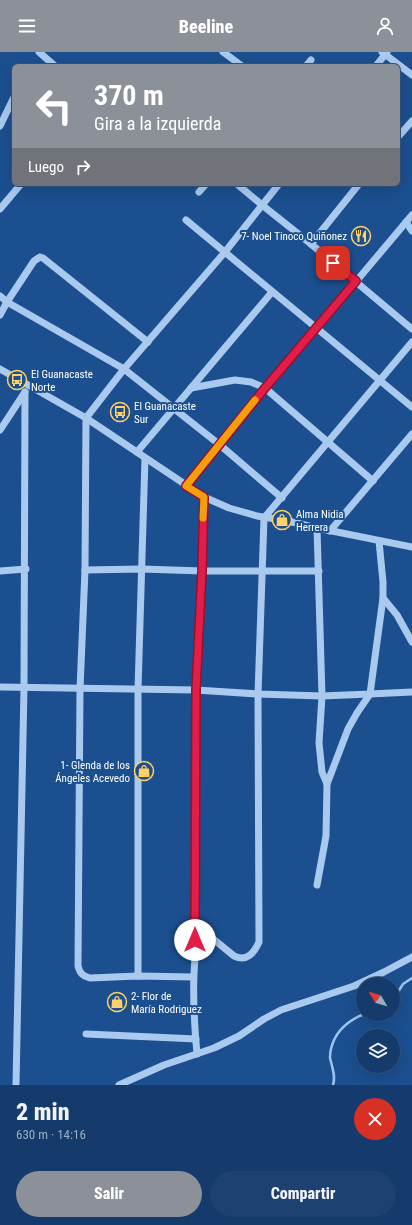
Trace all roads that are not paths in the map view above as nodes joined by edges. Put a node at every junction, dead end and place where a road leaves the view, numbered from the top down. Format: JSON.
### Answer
{"nodes":[{"id":1,"x":39,"y":52,"type":"edge"},
{"id":2,"x":223,"y":52,"type":"edge"},
{"id":3,"x":385,"y":53,"type":"edge"},
{"id":4,"x":311,"y":60,"type":"dead end"},
{"id":5,"x":53,"y":64,"type":"edge"},
{"id":6,"x":239,"y":64,"type":"edge"},
{"id":7,"x":308,"y":64,"type":"edge"},
{"id":8,"x":377,"y":64,"type":"edge"},
{"id":9,"x":399,"y":64,"type":"edge"},
{"id":10,"x":400,"y":65,"type":"edge"},
{"id":11,"x":412,"y":74,"type":"edge"},
{"id":12,"x":12,"y":101,"type":"edge"},
{"id":13,"x":412,"y":121,"type":"edge"},
{"id":14,"x":0,"y":126,"type":"edge"},
{"id":15,"x":400,"y":135,"type":"edge"},
{"id":16,"x":19,"y":186,"type":"edge"},
{"id":17,"x":204,"y":186,"type":"edge"},
{"id":18,"x":240,"y":186,"type":"edge"},
{"id":19,"x":278,"y":186,"type":"edge"},
{"id":20,"x":357,"y":186,"type":"edge"},
{"id":21,"x":200,"y":192,"type":"dead end"},
{"id":22,"x":262,"y":205,"type":"junction"},
{"id":23,"x":0,"y":209,"type":"edge"},
{"id":24,"x":412,"y":215,"type":"edge"},
{"id":25,"x":186,"y":220,"type":"dead end"},
{"id":26,"x":406,"y":222,"type":"junction"},
{"id":27,"x":412,"y":231,"type":"edge"},
{"id":28,"x":311,"y":244,"type":"junction"},
{"id":29,"x":225,"y":252,"type":"junction"},
{"id":30,"x":356,"y":281,"type":"junction"},
{"id":31,"x":272,"y":292,"type":"junction"},
{"id":32,"x":0,"y":296,"type":"edge"},
{"id":33,"x":7,"y":302,"type":"junction"},
{"id":34,"x":0,"y":315,"type":"edge"},
{"id":35,"x":317,"y":328,"type":"junction"},
{"id":36,"x":412,"y":328,"type":"edge"},
{"id":37,"x":148,"y":342,"type":"junction"},
{"id":38,"x":412,"y":342,"type":"edge"},
{"id":39,"x":0,"y":369,"type":"edge"},
{"id":40,"x":124,"y":369,"type":"junction"},
{"id":41,"x":380,"y":381,"type":"junction"},
{"id":42,"x":30,"y":385,"type":"junction"},
{"id":43,"x":191,"y":388,"type":"junction"},
{"id":44,"x":265,"y":388,"type":"junction"},
{"id":45,"x":25,"y":392,"type":"junction"},
{"id":46,"x":412,"y":407,"type":"edge"},
{"id":47,"x":172,"y":408,"type":"junction"},
{"id":48,"x":86,"y":418,"type":"junction"},
{"id":49,"x":0,"y":430,"type":"edge"},
{"id":50,"x":412,"y":434,"type":"edge"},
{"id":51,"x":328,"y":443,"type":"junction"},
{"id":52,"x":220,"y":445,"type":"junction"},
{"id":53,"x":136,"y":452,"type":"junction"},
{"id":54,"x":145,"y":458,"type":"junction"},
{"id":55,"x":373,"y":482,"type":"junction"},
{"id":56,"x":186,"y":486,"type":"junction"},
{"id":57,"x":204,"y":497,"type":"junction"},
{"id":58,"x":282,"y":498,"type":"junction"},
{"id":59,"x":264,"y":518,"type":"junction"},
{"id":60,"x":317,"y":528,"type":"junction"},
{"id":61,"x":330,"y":531,"type":"junction"},
{"id":62,"x":378,"y":541,"type":"junction"},
{"id":63,"x":412,"y":547,"type":"edge"},
{"id":64,"x":26,"y":569,"type":"junction"},
{"id":65,"x":142,"y":569,"type":"junction"},
{"id":66,"x":85,"y":570,"type":"junction"},
{"id":67,"x":0,"y":571,"type":"edge"},
{"id":68,"x":202,"y":571,"type":"junction"},
{"id":69,"x":262,"y":571,"type":"junction"},
{"id":70,"x":320,"y":571,"type":"junction"},
{"id":71,"x":383,"y":598,"type":"junction"},
{"id":72,"x":412,"y":642,"type":"edge"},
{"id":73,"x":0,"y":687,"type":"edge"},
{"id":74,"x":24,"y":688,"type":"junction"},
{"id":75,"x":80,"y":689,"type":"junction"},
{"id":76,"x":138,"y":689,"type":"junction"},
{"id":77,"x":196,"y":690,"type":"junction"},
{"id":78,"x":412,"y":692,"type":"edge"},
{"id":79,"x":258,"y":694,"type":"junction"},
{"id":80,"x":370,"y":694,"type":"junction"},
{"id":81,"x":322,"y":696,"type":"junction"},
{"id":82,"x":328,"y":784,"type":"junction"},
{"id":83,"x":317,"y":885,"type":"dead end"},
{"id":84,"x":195,"y":924,"type":"junction"},
{"id":85,"x":210,"y":937,"type":"junction"},
{"id":86,"x":195,"y":940,"type":"junction"},
{"id":87,"x":412,"y":957,"type":"edge"},
{"id":88,"x":138,"y":976,"type":"junction"},
{"id":89,"x":193,"y":977,"type":"junction"},
{"id":90,"x":86,"y":1034,"type":"dead end"},
{"id":91,"x":196,"y":1039,"type":"junction"},
{"id":92,"x":197,"y":1054,"type":"junction"},
{"id":93,"x":16,"y":1085,"type":"edge"},
{"id":94,"x":119,"y":1085,"type":"edge"}],
"edges":[{"from":1,"to":5,"type":"street"},
{"from":2,"to":6,"type":"street"},
{"from":3,"to":8,"type":"street"},
{"from":3,"to":9,"type":"street"},
{"from":4,"to":7,"type":"street"},
{"from":10,"to":11,"type":"street"},
{"from":12,"to":14,"type":"street"},
{"from":13,"to":15,"type":"street"},
{"from":16,"to":23,"type":"street"},
{"from":17,"to":21,"type":"street"},
{"from":18,"to":22,"type":"street"},
{"from":19,"to":22,"type":"street"},
{"from":20,"to":28,"type":"street"},
{"from":22,"to":28,"type":"street"},
{"from":22,"to":29,"type":"street"},
{"from":24,"to":26,"type":"street"},
{"from":25,"to":29,"type":"street"},
{"from":26,"to":27,"type":"street"},
{"from":26,"to":30,"type":"street"},
{"from":28,"to":30,"type":"street"},
{"from":29,"to":31,"type":"street"},
{"from":29,"to":37,"type":"street"},
{"from":30,"to":35,"type":"street"},
{"from":30,"to":36,"type":"street"},
{"from":31,"to":35,"type":"street"},
{"from":31,"to":43,"type":"street"},
{"from":32,"to":33,"type":"street"},
{"from":33,"to":34,"type":"street"},
{"from":33,"to":37,"type":"street"},
{"from":33,"to":40,"type":"street"},
{"from":35,"to":41,"type":"street"},
{"from":35,"to":44,"type":"street"},
{"from":37,"to":40,"type":"street"},
{"from":38,"to":41,"type":"street"},
{"from":39,"to":42,"type":"street"},
{"from":40,"to":47,"type":"street"},
{"from":40,"to":48,"type":"street"},
{"from":41,"to":46,"type":"street"},
{"from":41,"to":51,"type":"street"},
{"from":42,"to":45,"type":"street"},
{"from":42,"to":48,"type":"street"},
{"from":43,"to":44,"type":"street"},
{"from":43,"to":47,"type":"street"},
{"from":44,"to":51,"type":"street"},
{"from":44,"to":52,"type":"street"},
{"from":45,"to":49,"type":"street"},
{"from":45,"to":64,"type":"street"},
{"from":47,"to":52,"type":"street"},
{"from":47,"to":53,"type":"street"},
{"from":48,"to":53,"type":"street"},
{"from":48,"to":66,"type":"street"},
{"from":50,"to":55,"type":"street"},
{"from":51,"to":55,"type":"street"},
{"from":51,"to":58,"type":"street"},
{"from":52,"to":56,"type":"street"},
{"from":52,"to":58,"type":"street"},
{"from":53,"to":54,"type":"street"},
{"from":54,"to":56,"type":"street"},
{"from":54,"to":65,"type":"street"},
{"from":55,"to":61,"type":"street"},
{"from":56,"to":57,"type":"street"},
{"from":57,"to":59,"type":"street"},
{"from":57,"to":68,"type":"street"},
{"from":58,"to":59,"type":"street"},
{"from":59,"to":60,"type":"street"},
{"from":59,"to":69,"type":"street"},
{"from":60,"to":61,"type":"street"},
{"from":60,"to":70,"type":"street"},
{"from":61,"to":62,"type":"street"},
{"from":62,"to":63,"type":"street"},
{"from":62,"to":71,"type":"street"},
{"from":64,"to":67,"type":"street"},
{"from":64,"to":74,"type":"street"},
{"from":65,"to":66,"type":"street"},
{"from":65,"to":68,"type":"street"},
{"from":65,"to":76,"type":"street"},
{"from":66,"to":75,"type":"street"},
{"from":68,"to":69,"type":"street"},
{"from":68,"to":77,"type":"street"},
{"from":69,"to":70,"type":"street"},
{"from":69,"to":79,"type":"street"},
{"from":70,"to":81,"type":"street"},
{"from":71,"to":72,"type":"street"},
{"from":71,"to":80,"type":"street"},
{"from":73,"to":74,"type":"street"},
{"from":74,"to":75,"type":"street"},
{"from":74,"to":93,"type":"street"},
{"from":75,"to":76,"type":"street"},
{"from":75,"to":88,"type":"street"},
{"from":76,"to":77,"type":"street"},
{"from":76,"to":88,"type":"street"},
{"from":77,"to":79,"type":"street"},
{"from":77,"to":84,"type":"street"},
{"from":78,"to":80,"type":"street"},
{"from":79,"to":81,"type":"street"},
{"from":79,"to":85,"type":"street"},
{"from":80,"to":81,"type":"street"},
{"from":80,"to":82,"type":"street"},
{"from":81,"to":82,"type":"street"},
{"from":82,"to":83,"type":"street"},
{"from":84,"to":85,"type":"street"},
{"from":84,"to":86,"type":"street"},
{"from":85,"to":86,"type":"street"},
{"from":86,"to":89,"type":"street"},
{"from":87,"to":92,"type":"street"},
{"from":88,"to":89,"type":"street"},
{"from":89,"to":91,"type":"street"},
{"from":90,"to":91,"type":"street"},
{"from":91,"to":92,"type":"street"},
{"from":92,"to":94,"type":"street"}]}
